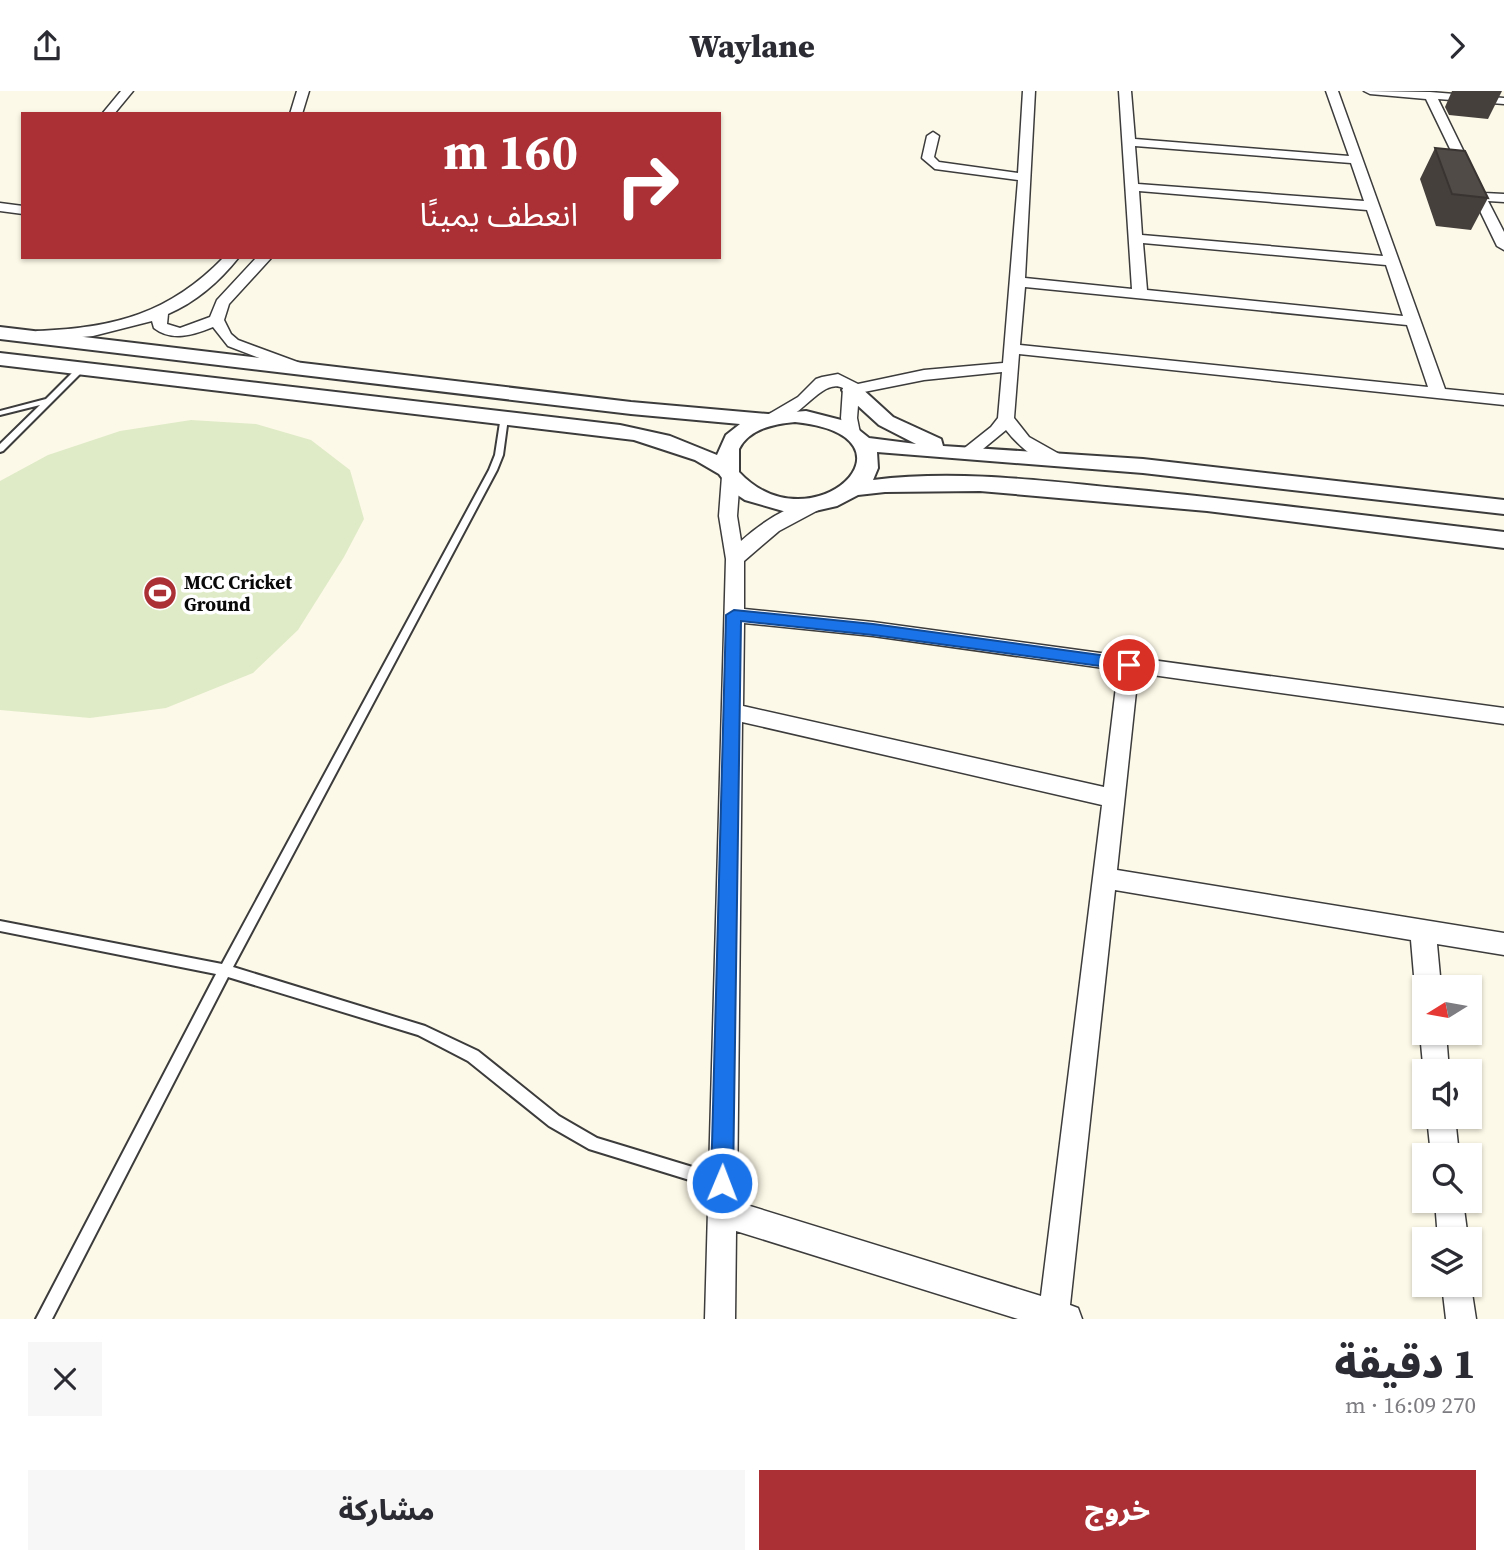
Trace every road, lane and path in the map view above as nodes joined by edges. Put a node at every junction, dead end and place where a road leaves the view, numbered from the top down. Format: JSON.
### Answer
{"nodes":[{"id":1,"x":127,"y":91,"type":"edge"},
{"id":2,"x":303,"y":91,"type":"edge"},
{"id":3,"x":1028,"y":91,"type":"edge"},
{"id":4,"x":1125,"y":91,"type":"edge"},
{"id":5,"x":1332,"y":91,"type":"edge"},
{"id":6,"x":1370,"y":91,"type":"edge"},
{"id":7,"x":1430,"y":95,"type":"junction"},
{"id":8,"x":1504,"y":101,"type":"edge"},
{"id":9,"x":110,"y":112,"type":"edge"},
{"id":10,"x":297,"y":112,"type":"edge"},
{"id":11,"x":933,"y":136,"type":"dead end"},
{"id":12,"x":1128,"y":142,"type":"junction"},
{"id":13,"x":1356,"y":160,"type":"junction"},
{"id":14,"x":1022,"y":177,"type":"junction"},
{"id":15,"x":1132,"y":187,"type":"junction"},
{"id":16,"x":1479,"y":196,"type":"junction"},
{"id":17,"x":1504,"y":198,"type":"edge"},
{"id":18,"x":1373,"y":206,"type":"junction"},
{"id":19,"x":0,"y":207,"type":"edge"},
{"id":20,"x":21,"y":210,"type":"edge"},
{"id":21,"x":1135,"y":238,"type":"junction"},
{"id":22,"x":1504,"y":246,"type":"edge"},
{"id":23,"x":230,"y":259,"type":"edge"},
{"id":24,"x":263,"y":259,"type":"edge"},
{"id":25,"x":1392,"y":261,"type":"junction"},
{"id":26,"x":1018,"y":282,"type":"junction"},
{"id":27,"x":1140,"y":294,"type":"junction"},
{"id":28,"x":161,"y":314,"type":"junction"},
{"id":29,"x":217,"y":320,"type":"junction"},
{"id":30,"x":1413,"y":321,"type":"junction"},
{"id":31,"x":0,"y":333,"type":"edge"},
{"id":32,"x":30,"y":336,"type":"junction"},
{"id":33,"x":1013,"y":349,"type":"junction"},
{"id":34,"x":0,"y":359,"type":"edge"},
{"id":35,"x":297,"y":367,"type":"junction"},
{"id":36,"x":1010,"y":367,"type":"junction"},
{"id":37,"x":81,"y":369,"type":"junction"},
{"id":38,"x":852,"y":390,"type":"junction"},
{"id":39,"x":1438,"y":393,"type":"junction"},
{"id":40,"x":49,"y":400,"type":"junction"},
{"id":41,"x":1504,"y":400,"type":"edge"},
{"id":42,"x":0,"y":413,"type":"edge"},
{"id":43,"x":504,"y":418,"type":"junction"},
{"id":44,"x":1006,"y":418,"type":"junction"},
{"id":45,"x":770,"y":419,"type":"junction"},
{"id":46,"x":857,"y":438,"type":"junction"},
{"id":47,"x":0,"y":449,"type":"edge"},
{"id":48,"x":966,"y":454,"type":"junction"},
{"id":49,"x":1055,"y":459,"type":"junction"},
{"id":50,"x":729,"y":473,"type":"junction"},
{"id":51,"x":853,"y":489,"type":"junction"},
{"id":52,"x":817,"y":504,"type":"junction"},
{"id":53,"x":1504,"y":507,"type":"edge"},
{"id":54,"x":1504,"y":540,"type":"edge"},
{"id":55,"x":735,"y":559,"type":"junction"},
{"id":56,"x":734,"y":615,"type":"junction"},
{"id":57,"x":1129,"y":665,"type":"junction"},
{"id":58,"x":733,"y":712,"type":"junction"},
{"id":59,"x":1504,"y":716,"type":"edge"},
{"id":60,"x":1113,"y":798,"type":"junction"},
{"id":61,"x":1103,"y":879,"type":"junction"},
{"id":62,"x":0,"y":926,"type":"edge"},
{"id":63,"x":1423,"y":930,"type":"junction"},
{"id":64,"x":1504,"y":944,"type":"edge"},
{"id":65,"x":225,"y":970,"type":"junction"},
{"id":66,"x":1427,"y":975,"type":"edge"},
{"id":67,"x":721,"y":1197,"type":"junction"},
{"id":68,"x":1458,"y":1297,"type":"edge"},
{"id":69,"x":1061,"y":1317,"type":"edge"},
{"id":70,"x":44,"y":1319,"type":"edge"},
{"id":71,"x":720,"y":1319,"type":"edge"},
{"id":72,"x":1461,"y":1319,"type":"edge"}],
"edges":[{"from":1,"to":9,"type":"street"},
{"from":2,"to":10,"type":"street"},
{"from":3,"to":14,"type":"street"},
{"from":4,"to":12,"type":"street"},
{"from":5,"to":13,"type":"street"},
{"from":6,"to":7,"type":"street"},
{"from":7,"to":8,"type":"street"},
{"from":7,"to":16,"type":"street"},
{"from":11,"to":14,"type":"street"},
{"from":12,"to":13,"type":"street"},
{"from":12,"to":15,"type":"street"},
{"from":13,"to":18,"type":"street"},
{"from":14,"to":26,"type":"street"},
{"from":15,"to":18,"type":"street"},
{"from":15,"to":21,"type":"street"},
{"from":16,"to":17,"type":"street"},
{"from":16,"to":22,"type":"street"},
{"from":18,"to":25,"type":"street"},
{"from":19,"to":20,"type":"street"},
{"from":21,"to":25,"type":"street"},
{"from":21,"to":27,"type":"street"},
{"from":23,"to":28,"type":"street"},
{"from":24,"to":29,"type":"street"},
{"from":25,"to":30,"type":"street"},
{"from":26,"to":27,"type":"street"},
{"from":26,"to":33,"type":"street"},
{"from":27,"to":30,"type":"street"},
{"from":28,"to":29,"type":"street"},
{"from":28,"to":32,"type":"street"},
{"from":29,"to":35,"type":"street"},
{"from":30,"to":39,"type":"street"},
{"from":31,"to":32,"type":"street"},
{"from":32,"to":35,"type":"street"},
{"from":33,"to":36,"type":"street"},
{"from":33,"to":39,"type":"street"},
{"from":34,"to":37,"type":"street"},
{"from":35,"to":45,"type":"street"},
{"from":36,"to":38,"type":"street"},
{"from":36,"to":44,"type":"street"},
{"from":37,"to":40,"type":"lane"},
{"from":37,"to":43,"type":"street"},
{"from":38,"to":45,"type":"street"},
{"from":38,"to":46,"type":"street"},
{"from":38,"to":48,"type":"street"},
{"from":39,"to":41,"type":"street"},
{"from":40,"to":42,"type":"lane"},
{"from":40,"to":47,"type":"lane"},
{"from":43,"to":50,"type":"street"},
{"from":43,"to":65,"type":"lane"},
{"from":44,"to":48,"type":"street"},
{"from":44,"to":49,"type":"street"},
{"from":45,"to":46,"type":"street"},
{"from":45,"to":50,"type":"street"},
{"from":46,"to":48,"type":"street"},
{"from":46,"to":51,"type":"street"},
{"from":48,"to":49,"type":"street"},
{"from":49,"to":53,"type":"street"},
{"from":50,"to":52,"type":"street"},
{"from":50,"to":55,"type":"street"},
{"from":51,"to":52,"type":"street"},
{"from":51,"to":54,"type":"street"},
{"from":52,"to":55,"type":"street"},
{"from":55,"to":56,"type":"street"},
{"from":56,"to":57,"type":"street"},
{"from":56,"to":58,"type":"street"},
{"from":57,"to":59,"type":"street"},
{"from":57,"to":60,"type":"street"},
{"from":58,"to":60,"type":"street"},
{"from":58,"to":67,"type":"street"},
{"from":60,"to":61,"type":"street"},
{"from":61,"to":63,"type":"street"},
{"from":61,"to":69,"type":"street"},
{"from":62,"to":65,"type":"lane"},
{"from":63,"to":64,"type":"street"},
{"from":63,"to":66,"type":"street"},
{"from":65,"to":67,"type":"lane"},
{"from":65,"to":70,"type":"lane"},
{"from":67,"to":69,"type":"street"},
{"from":67,"to":71,"type":"street"},
{"from":68,"to":72,"type":"street"}]}
